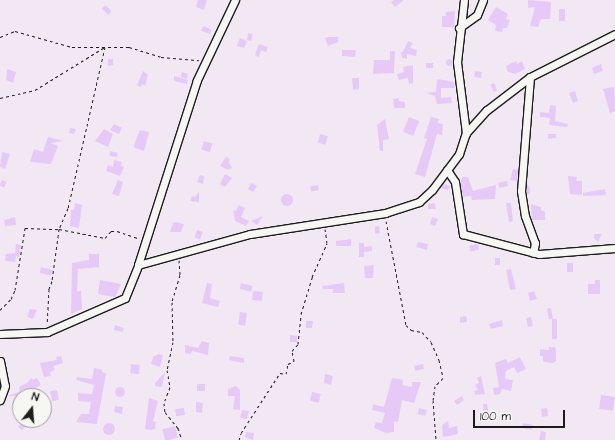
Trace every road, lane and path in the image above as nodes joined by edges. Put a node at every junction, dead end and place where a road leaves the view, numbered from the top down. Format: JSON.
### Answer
{"nodes":[{"id":1,"x":235,"y":0,"type":"edge"},
{"id":2,"x":464,"y":0,"type":"edge"},
{"id":3,"x":483,"y":0,"type":"edge"},
{"id":4,"x":459,"y":28,"type":"junction"},
{"id":5,"x":615,"y":34,"type":"edge"},
{"id":6,"x":0,"y":37,"type":"edge"},
{"id":7,"x":105,"y":47,"type":"junction"},
{"id":8,"x":206,"y":61,"type":"junction"},
{"id":9,"x":530,"y":76,"type":"junction"},
{"id":10,"x":0,"y":98,"type":"edge"},
{"id":11,"x":466,"y":133,"type":"junction"},
{"id":12,"x":447,"y":170,"type":"junction"},
{"id":13,"x":385,"y":213,"type":"junction"},
{"id":14,"x":324,"y":224,"type":"junction"},
{"id":15,"x":59,"y":229,"type":"junction"},
{"id":16,"x":146,"y":241,"type":"junction"},
{"id":17,"x":615,"y":248,"type":"edge"},
{"id":18,"x":533,"y":253,"type":"junction"},
{"id":19,"x":179,"y":255,"type":"junction"},
{"id":20,"x":138,"y":265,"type":"junction"},
{"id":21,"x":0,"y":310,"type":"edge"},
{"id":22,"x":47,"y":332,"type":"junction"},
{"id":23,"x":0,"y":334,"type":"edge"},
{"id":24,"x":0,"y":361,"type":"edge"},
{"id":25,"x":0,"y":400,"type":"edge"},
{"id":26,"x":182,"y":440,"type":"edge"},
{"id":27,"x":239,"y":440,"type":"edge"},
{"id":28,"x":436,"y":440,"type":"edge"}],
"edges":[{"from":1,"to":8,"type":"street"},
{"from":2,"to":4,"type":"street"},
{"from":3,"to":4,"type":"street"},
{"from":4,"to":11,"type":"street"},
{"from":5,"to":9,"type":"street"},
{"from":6,"to":7,"type":"path"},
{"from":7,"to":8,"type":"path"},
{"from":7,"to":10,"type":"path"},
{"from":7,"to":15,"type":"path"},
{"from":8,"to":16,"type":"street"},
{"from":9,"to":11,"type":"street"},
{"from":9,"to":18,"type":"street"},
{"from":11,"to":12,"type":"street"},
{"from":12,"to":13,"type":"street"},
{"from":12,"to":18,"type":"street"},
{"from":13,"to":14,"type":"street"},
{"from":13,"to":28,"type":"path"},
{"from":14,"to":19,"type":"street"},
{"from":14,"to":27,"type":"path"},
{"from":15,"to":16,"type":"path"},
{"from":15,"to":21,"type":"path"},
{"from":15,"to":22,"type":"path"},
{"from":16,"to":20,"type":"street"},
{"from":17,"to":18,"type":"street"},
{"from":19,"to":20,"type":"street"},
{"from":19,"to":26,"type":"path"},
{"from":20,"to":22,"type":"street"},
{"from":22,"to":23,"type":"street"},
{"from":24,"to":25,"type":"street"}]}
